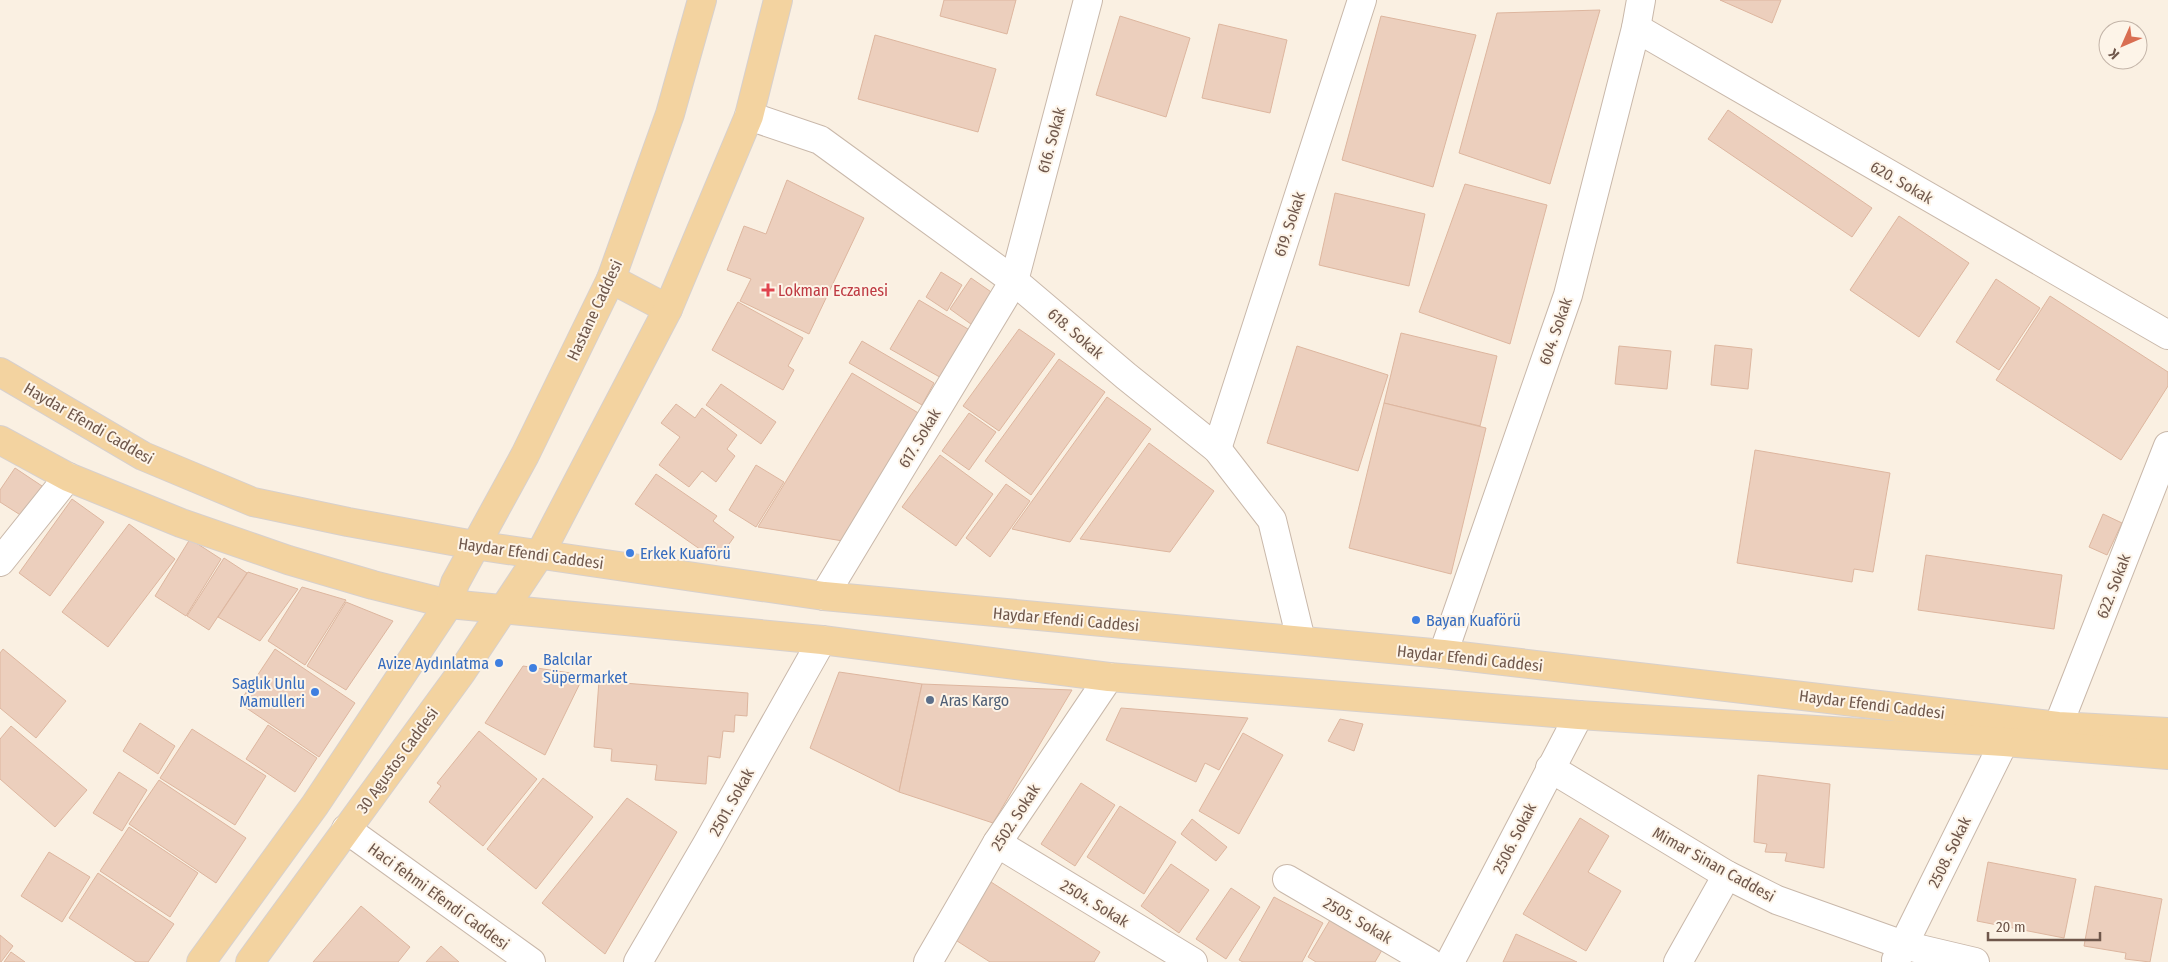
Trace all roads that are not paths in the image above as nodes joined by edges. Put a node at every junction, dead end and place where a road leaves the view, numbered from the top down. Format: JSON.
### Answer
{"nodes":[{"id":1,"x":702,"y":0,"type":"edge"},
{"id":2,"x":778,"y":0,"type":"edge"},
{"id":3,"x":1088,"y":0,"type":"edge"},
{"id":4,"x":1362,"y":0,"type":"edge"},
{"id":5,"x":1641,"y":0,"type":"edge"},
{"id":6,"x":1636,"y":28,"type":"junction"},
{"id":7,"x":749,"y":116,"type":"junction"},
{"id":8,"x":611,"y":280,"type":"junction"},
{"id":9,"x":1014,"y":280,"type":"junction"},
{"id":10,"x":668,"y":309,"type":"junction"},
{"id":11,"x":2168,"y":335,"type":"edge"},
{"id":12,"x":0,"y":372,"type":"edge"},
{"id":13,"x":0,"y":440,"type":"edge"},
{"id":14,"x":2168,"y":446,"type":"edge"},
{"id":15,"x":1217,"y":449,"type":"junction"},
{"id":16,"x":68,"y":477,"type":"junction"},
{"id":17,"x":474,"y":545,"type":"junction"},
{"id":18,"x":540,"y":554,"type":"junction"},
{"id":19,"x":0,"y":562,"type":"edge"},
{"id":20,"x":824,"y":596,"type":"junction"},
{"id":21,"x":449,"y":604,"type":"junction"},
{"id":22,"x":505,"y":609,"type":"junction"},
{"id":23,"x":822,"y":640,"type":"junction"},
{"id":24,"x":1301,"y":640,"type":"junction"},
{"id":25,"x":1442,"y":654,"type":"junction"},
{"id":26,"x":1109,"y":677,"type":"junction"},
{"id":27,"x":1579,"y":715,"type":"junction"},
{"id":28,"x":2058,"y":726,"type":"junction"},
{"id":29,"x":2168,"y":732,"type":"edge"},
{"id":30,"x":2004,"y":742,"type":"junction"},
{"id":31,"x":2168,"y":755,"type":"edge"},
{"id":32,"x":1550,"y":768,"type":"junction"},
{"id":33,"x":346,"y":829,"type":"junction"},
{"id":34,"x":997,"y":843,"type":"junction"},
{"id":35,"x":1727,"y":875,"type":"junction"},
{"id":36,"x":1287,"y":879,"type":"dead end"},
{"id":37,"x":1899,"y":954,"type":"edge"},
{"id":38,"x":201,"y":962,"type":"edge"},
{"id":39,"x":250,"y":962,"type":"edge"},
{"id":40,"x":531,"y":962,"type":"edge"},
{"id":41,"x":638,"y":962,"type":"edge"},
{"id":42,"x":928,"y":962,"type":"edge"},
{"id":43,"x":1193,"y":962,"type":"edge"},
{"id":44,"x":1430,"y":962,"type":"edge"},
{"id":45,"x":1450,"y":962,"type":"edge"},
{"id":46,"x":1678,"y":962,"type":"edge"},
{"id":47,"x":1976,"y":962,"type":"edge"}],
"edges":[{"from":1,"to":8,"type":"main road","name":"Hastane Caddesi"},
{"from":2,"to":7,"type":"main road"},
{"from":3,"to":9,"type":"street","name":"616. Sokak"},
{"from":4,"to":15,"type":"street","name":"619. Sokak"},
{"from":5,"to":6,"type":"street","name":"604. Sokak"},
{"from":6,"to":11,"type":"street","name":"620. Sokak"},
{"from":6,"to":25,"type":"street","name":"604. Sokak"},
{"from":7,"to":9,"type":"street","name":"618. Sokak"},
{"from":7,"to":10,"type":"main road"},
{"from":8,"to":10,"type":"main road"},
{"from":8,"to":17,"type":"main road","name":"Hastane Caddesi"},
{"from":9,"to":15,"type":"street","name":"618. Sokak"},
{"from":9,"to":20,"type":"street","name":"617. Sokak"},
{"from":10,"to":18,"type":"main road"},
{"from":12,"to":17,"type":"main road","name":"Haydar Efendi Caddesi"},
{"from":13,"to":16,"type":"main road","name":"Haydar Efendi Caddesi"},
{"from":14,"to":28,"type":"street","name":"622. Sokak"},
{"from":15,"to":24,"type":"street","name":"618. Sokak"},
{"from":16,"to":19,"type":"street"},
{"from":16,"to":21,"type":"main road","name":"Haydar Efendi Caddesi"},
{"from":17,"to":18,"type":"main road","name":"Haydar Efendi Caddesi"},
{"from":17,"to":21,"type":"main road","name":"Hastane Caddesi"},
{"from":18,"to":20,"type":"main road","name":"Haydar Efendi Caddesi"},
{"from":18,"to":22,"type":"main road","name":"30 Agustos Caddesi"},
{"from":20,"to":24,"type":"main road","name":"Haydar Efendi Caddesi"},
{"from":21,"to":22,"type":"main road","name":"Haydar Efendi Caddesi"},
{"from":21,"to":38,"type":"main road"},
{"from":22,"to":23,"type":"main road","name":"Haydar Efendi Caddesi"},
{"from":22,"to":33,"type":"main road","name":"30 Agustos Caddesi"},
{"from":23,"to":26,"type":"main road","name":"Haydar Efendi Caddesi"},
{"from":23,"to":41,"type":"street","name":"2501. Sokak"},
{"from":24,"to":25,"type":"main road","name":"Haydar Efendi Caddesi"},
{"from":25,"to":28,"type":"main road","name":"Haydar Efendi Caddesi"},
{"from":26,"to":27,"type":"main road","name":"Haydar Efendi Caddesi"},
{"from":26,"to":34,"type":"street","name":"2502. Sokak"},
{"from":27,"to":30,"type":"main road","name":"Haydar Efendi Caddesi"},
{"from":27,"to":32,"type":"street","name":"2506. Sokak"},
{"from":28,"to":29,"type":"main road","name":"Haydar Efendi Caddesi"},
{"from":30,"to":31,"type":"main road","name":"Haydar Efendi Caddesi"},
{"from":30,"to":37,"type":"street","name":"2508. Sokak"},
{"from":32,"to":35,"type":"street","name":"Mimar Sinan Caddesi"},
{"from":32,"to":45,"type":"street","name":"2506. Sokak"},
{"from":33,"to":39,"type":"main road","name":"30 Agustos Caddesi"},
{"from":33,"to":40,"type":"street","name":"Haci fehmi Efendi Caddesi"},
{"from":34,"to":42,"type":"street","name":"2502. Sokak"},
{"from":34,"to":43,"type":"street","name":"2504. Sokak"},
{"from":35,"to":37,"type":"street","name":"Mimar Sinan Caddesi"},
{"from":35,"to":46,"type":"street"},
{"from":36,"to":44,"type":"street","name":"2505. Sokak"},
{"from":37,"to":47,"type":"street","name":"Mimar Sinan Caddesi"}]}
